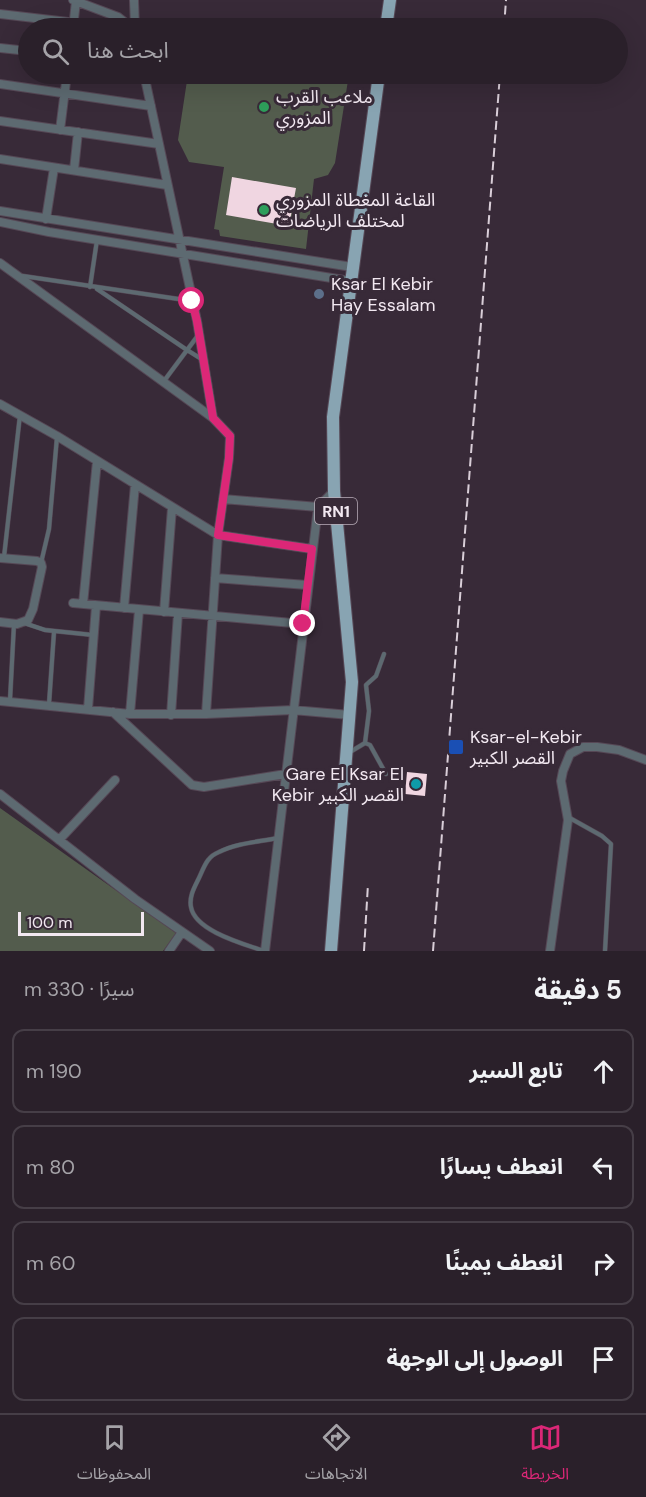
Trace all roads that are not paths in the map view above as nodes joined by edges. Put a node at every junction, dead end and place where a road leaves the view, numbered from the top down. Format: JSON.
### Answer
{"nodes":[{"id":1,"x":75,"y":0,"type":"edge"},
{"id":2,"x":134,"y":0,"type":"edge"},
{"id":3,"x":390,"y":0,"type":"edge"},
{"id":4,"x":0,"y":14,"type":"edge"},
{"id":5,"x":24,"y":18,"type":"edge"},
{"id":6,"x":74,"y":18,"type":"edge"},
{"id":7,"x":119,"y":18,"type":"edge"},
{"id":8,"x":133,"y":18,"type":"edge"},
{"id":9,"x":387,"y":18,"type":"edge"},
{"id":10,"x":0,"y":48,"type":"edge"},
{"id":11,"x":18,"y":50,"type":"edge"},
{"id":12,"x":0,"y":84,"type":"edge"},
{"id":13,"x":66,"y":84,"type":"edge"},
{"id":14,"x":146,"y":84,"type":"edge"},
{"id":15,"x":379,"y":84,"type":"edge"},
{"id":16,"x":65,"y":93,"type":"junction"},
{"id":17,"x":151,"y":105,"type":"junction"},
{"id":18,"x":0,"y":121,"type":"edge"},
{"id":19,"x":60,"y":130,"type":"junction"},
{"id":20,"x":78,"y":132,"type":"junction"},
{"id":21,"x":159,"y":144,"type":"junction"},
{"id":22,"x":0,"y":159,"type":"edge"},
{"id":23,"x":54,"y":168,"type":"junction"},
{"id":24,"x":74,"y":170,"type":"junction"},
{"id":25,"x":167,"y":185,"type":"junction"},
{"id":26,"x":0,"y":211,"type":"edge"},
{"id":27,"x":46,"y":219,"type":"junction"},
{"id":28,"x":0,"y":222,"type":"edge"},
{"id":29,"x":97,"y":240,"type":"junction"},
{"id":30,"x":180,"y":240,"type":"junction"},
{"id":31,"x":183,"y":253,"type":"junction"},
{"id":32,"x":0,"y":263,"type":"edge"},
{"id":33,"x":352,"y":267,"type":"junction"},
{"id":34,"x":16,"y":275,"type":"junction"},
{"id":35,"x":350,"y":281,"type":"junction"},
{"id":36,"x":92,"y":287,"type":"junction"},
{"id":37,"x":192,"y":301,"type":"junction"},
{"id":38,"x":199,"y":333,"type":"junction"},
{"id":39,"x":187,"y":350,"type":"junction"},
{"id":40,"x":204,"y":360,"type":"junction"},
{"id":41,"x":164,"y":382,"type":"junction"},
{"id":42,"x":0,"y":404,"type":"edge"},
{"id":43,"x":20,"y":414,"type":"junction"},
{"id":44,"x":213,"y":418,"type":"junction"},
{"id":45,"x":57,"y":436,"type":"junction"},
{"id":46,"x":97,"y":461,"type":"junction"},
{"id":47,"x":135,"y":485,"type":"junction"},
{"id":48,"x":334,"y":491,"type":"junction"},
{"id":49,"x":223,"y":499,"type":"junction"},
{"id":50,"x":318,"y":507,"type":"junction"},
{"id":51,"x":172,"y":508,"type":"junction"},
{"id":52,"x":218,"y":535,"type":"junction"},
{"id":53,"x":312,"y":549,"type":"junction"},
{"id":54,"x":2,"y":558,"type":"edge"},
{"id":55,"x":41,"y":563,"type":"junction"},
{"id":56,"x":215,"y":578,"type":"junction"},
{"id":57,"x":308,"y":585,"type":"junction"},
{"id":58,"x":96,"y":606,"type":"junction"},
{"id":59,"x":124,"y":608,"type":"junction"},
{"id":60,"x":139,"y":610,"type":"junction"},
{"id":61,"x":164,"y":612,"type":"junction"},
{"id":62,"x":178,"y":613,"type":"junction"},
{"id":63,"x":212,"y":615,"type":"junction"},
{"id":64,"x":0,"y":622,"type":"edge"},
{"id":65,"x":14,"y":623,"type":"junction"},
{"id":66,"x":23,"y":623,"type":"junction"},
{"id":67,"x":303,"y":624,"type":"junction"},
{"id":68,"x":54,"y":632,"type":"junction"},
{"id":69,"x":93,"y":635,"type":"junction"},
{"id":70,"x":384,"y":654,"type":"dead end"},
{"id":71,"x":352,"y":682,"type":"junction"},
{"id":72,"x":366,"y":685,"type":"junction"},
{"id":73,"x":0,"y":701,"type":"edge"},
{"id":74,"x":10,"y":702,"type":"junction"},
{"id":75,"x":49,"y":705,"type":"junction"},
{"id":76,"x":88,"y":709,"type":"junction"},
{"id":77,"x":293,"y":710,"type":"junction"},
{"id":78,"x":112,"y":711,"type":"junction"},
{"id":79,"x":129,"y":714,"type":"junction"},
{"id":80,"x":206,"y":714,"type":"junction"},
{"id":81,"x":171,"y":715,"type":"junction"},
{"id":82,"x":350,"y":715,"type":"junction"},
{"id":83,"x":365,"y":742,"type":"junction"},
{"id":84,"x":346,"y":755,"type":"junction"},
{"id":85,"x":646,"y":760,"type":"edge"},
{"id":86,"x":286,"y":774,"type":"junction"},
{"id":87,"x":386,"y":774,"type":"dead end"},
{"id":88,"x":115,"y":780,"type":"dead end"},
{"id":89,"x":0,"y":794,"type":"edge"},
{"id":90,"x":568,"y":816,"type":"junction"},
{"id":91,"x":278,"y":838,"type":"junction"},
{"id":92,"x":59,"y":840,"type":"junction"},
{"id":93,"x":183,"y":932,"type":"junction"},
{"id":94,"x":169,"y":951,"type":"edge"},
{"id":95,"x":210,"y":951,"type":"edge"},
{"id":96,"x":264,"y":951,"type":"edge"},
{"id":97,"x":331,"y":951,"type":"edge"},
{"id":98,"x":550,"y":951,"type":"edge"},
{"id":99,"x":605,"y":951,"type":"edge"}],
"edges":[{"from":1,"to":6,"type":"street"},
{"from":1,"to":7,"type":"street"},
{"from":2,"to":8,"type":"street"},
{"from":3,"to":9,"type":"main road"},
{"from":4,"to":5,"type":"street"},
{"from":10,"to":11,"type":"street"},
{"from":12,"to":16,"type":"street"},
{"from":13,"to":16,"type":"street"},
{"from":14,"to":17,"type":"street"},
{"from":15,"to":33,"type":"main road","number":"RN1"},
{"from":16,"to":17,"type":"street"},
{"from":16,"to":19,"type":"street"},
{"from":17,"to":21,"type":"street"},
{"from":18,"to":19,"type":"street"},
{"from":19,"to":20,"type":"street"},
{"from":20,"to":21,"type":"street"},
{"from":20,"to":24,"type":"street"},
{"from":21,"to":25,"type":"street"},
{"from":22,"to":23,"type":"street"},
{"from":23,"to":24,"type":"street"},
{"from":23,"to":27,"type":"street"},
{"from":24,"to":25,"type":"street"},
{"from":25,"to":30,"type":"street"},
{"from":26,"to":27,"type":"street"},
{"from":27,"to":30,"type":"street"},
{"from":28,"to":29,"type":"street"},
{"from":29,"to":31,"type":"street"},
{"from":29,"to":36,"type":"lane"},
{"from":30,"to":31,"type":"street"},
{"from":30,"to":33,"type":"street"},
{"from":31,"to":35,"type":"street"},
{"from":31,"to":37,"type":"street"},
{"from":32,"to":34,"type":"street"},
{"from":33,"to":35,"type":"main road","number":"RN1"},
{"from":34,"to":36,"type":"lane"},
{"from":34,"to":41,"type":"street"},
{"from":35,"to":48,"type":"main road","number":"RN1"},
{"from":36,"to":37,"type":"lane"},
{"from":36,"to":39,"type":"lane"},
{"from":37,"to":38,"type":"street"},
{"from":38,"to":39,"type":"lane"},
{"from":38,"to":40,"type":"street"},
{"from":39,"to":40,"type":"lane"},
{"from":39,"to":41,"type":"lane"},
{"from":40,"to":44,"type":"street"},
{"from":41,"to":44,"type":"street"},
{"from":42,"to":43,"type":"street"},
{"from":43,"to":45,"type":"street"},
{"from":43,"to":54,"type":"lane"},
{"from":44,"to":49,"type":"street"},
{"from":45,"to":46,"type":"street"},
{"from":45,"to":55,"type":"lane"},
{"from":46,"to":47,"type":"street"},
{"from":46,"to":58,"type":"street"},
{"from":47,"to":51,"type":"street"},
{"from":47,"to":59,"type":"street"},
{"from":48,"to":50,"type":"street"},
{"from":48,"to":71,"type":"main road","number":"RN1"},
{"from":49,"to":50,"type":"street"},
{"from":49,"to":52,"type":"street"},
{"from":50,"to":53,"type":"street"},
{"from":51,"to":52,"type":"street"},
{"from":51,"to":61,"type":"street"},
{"from":52,"to":53,"type":"street"},
{"from":52,"to":56,"type":"street"},
{"from":53,"to":57,"type":"street"},
{"from":54,"to":55,"type":"street"},
{"from":55,"to":66,"type":"street"},
{"from":56,"to":57,"type":"street"},
{"from":56,"to":63,"type":"street"},
{"from":57,"to":67,"type":"street"},
{"from":58,"to":59,"type":"street"},
{"from":58,"to":69,"type":"street"},
{"from":59,"to":60,"type":"street"},
{"from":60,"to":61,"type":"street"},
{"from":60,"to":79,"type":"street"},
{"from":61,"to":62,"type":"street"},
{"from":62,"to":63,"type":"street"},
{"from":62,"to":81,"type":"street"},
{"from":63,"to":67,"type":"street"},
{"from":63,"to":80,"type":"street"},
{"from":64,"to":65,"type":"street"},
{"from":65,"to":66,"type":"street"},
{"from":65,"to":74,"type":"lane"},
{"from":66,"to":68,"type":"lane"},
{"from":67,"to":77,"type":"street"},
{"from":68,"to":69,"type":"lane"},
{"from":68,"to":75,"type":"lane"},
{"from":69,"to":76,"type":"street"},
{"from":70,"to":72,"type":"lane"},
{"from":71,"to":72,"type":"lane"},
{"from":71,"to":82,"type":"main road","number":"RN1"},
{"from":72,"to":83,"type":"lane"},
{"from":73,"to":74,"type":"street"},
{"from":74,"to":75,"type":"street"},
{"from":75,"to":76,"type":"street"},
{"from":76,"to":78,"type":"street"},
{"from":77,"to":80,"type":"street"},
{"from":77,"to":82,"type":"street"},
{"from":77,"to":86,"type":"street"},
{"from":78,"to":79,"type":"street"},
{"from":78,"to":86,"type":"street"},
{"from":79,"to":81,"type":"street"},
{"from":80,"to":81,"type":"street"},
{"from":82,"to":84,"type":"main road","number":"RN1"},
{"from":83,"to":84,"type":"lane"},
{"from":83,"to":87,"type":"lane"},
{"from":84,"to":97,"type":"main road","number":"RN1"},
{"from":85,"to":90,"type":"street"},
{"from":86,"to":91,"type":"street"},
{"from":88,"to":92,"type":"street"},
{"from":89,"to":92,"type":"street"},
{"from":90,"to":98,"type":"street"},
{"from":90,"to":99,"type":"lane"},
{"from":91,"to":96,"type":"street"},
{"from":91,"to":96,"type":"lane"},
{"from":92,"to":93,"type":"street"},
{"from":93,"to":94,"type":"street"},
{"from":93,"to":95,"type":"street"}]}
